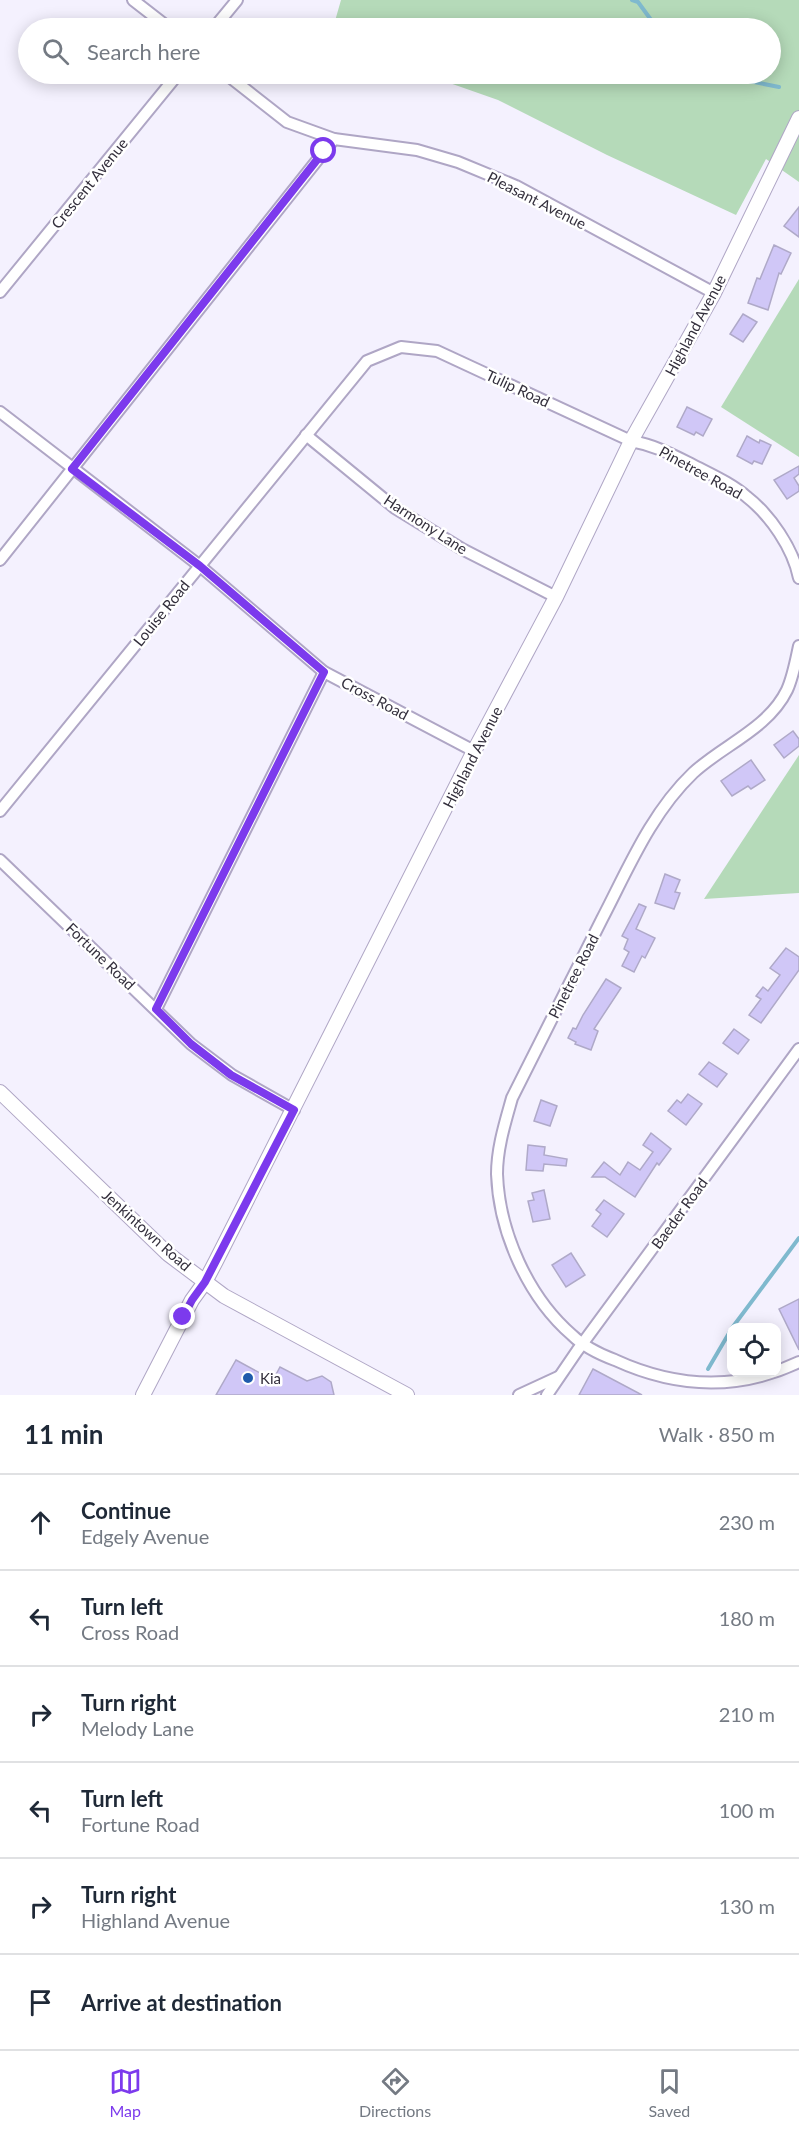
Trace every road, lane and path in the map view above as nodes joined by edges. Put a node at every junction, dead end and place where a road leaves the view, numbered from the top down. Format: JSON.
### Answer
{"nodes":[{"id":1,"x":133,"y":0,"type":"edge"},
{"id":2,"x":237,"y":0,"type":"edge"},
{"id":3,"x":156,"y":18,"type":"edge"},
{"id":4,"x":222,"y":18,"type":"edge"},
{"id":5,"x":170,"y":84,"type":"edge"},
{"id":6,"x":239,"y":84,"type":"edge"},
{"id":7,"x":799,"y":118,"type":"edge"},
{"id":8,"x":334,"y":139,"type":"junction"},
{"id":9,"x":0,"y":292,"type":"edge"},
{"id":10,"x":714,"y":293,"type":"junction"},
{"id":11,"x":401,"y":347,"type":"joint"},
{"id":12,"x":0,"y":412,"type":"edge"},
{"id":13,"x":306,"y":435,"type":"junction"},
{"id":14,"x":632,"y":441,"type":"junction"},
{"id":15,"x":72,"y":469,"type":"junction"},
{"id":16,"x":0,"y":560,"type":"edge"},
{"id":17,"x":200,"y":566,"type":"junction"},
{"id":18,"x":799,"y":578,"type":"edge"},
{"id":19,"x":556,"y":597,"type":"junction"},
{"id":20,"x":799,"y":646,"type":"edge"},
{"id":21,"x":324,"y":672,"type":"junction"},
{"id":22,"x":474,"y":751,"type":"junction"},
{"id":23,"x":0,"y":811,"type":"edge"},
{"id":24,"x":0,"y":860,"type":"edge"},
{"id":25,"x":156,"y":1009,"type":"junction"},
{"id":26,"x":799,"y":1049,"type":"edge"},
{"id":27,"x":0,"y":1092,"type":"edge"},
{"id":28,"x":294,"y":1110,"type":"junction"},
{"id":29,"x":205,"y":1282,"type":"junction"},
{"id":30,"x":582,"y":1344,"type":"junction"},
{"id":31,"x":799,"y":1362,"type":"edge"},
{"id":32,"x":558,"y":1377,"type":"junction"},
{"id":33,"x":143,"y":1395,"type":"edge"},
{"id":34,"x":407,"y":1395,"type":"edge"},
{"id":35,"x":519,"y":1395,"type":"edge"},
{"id":36,"x":547,"y":1395,"type":"edge"}],
"edges":[{"from":1,"to":3,"type":"street"},
{"from":2,"to":4,"type":"street"},
{"from":5,"to":9,"type":"street","name":"Crescent Avenue"},
{"from":6,"to":8,"type":"street","name":"Pleasant Avenue"},
{"from":7,"to":10,"type":"street","name":"Highland Avenue"},
{"from":8,"to":10,"type":"street","name":"Pleasant Avenue"},
{"from":8,"to":15,"type":"street"},
{"from":10,"to":14,"type":"street","name":"Highland Avenue"},
{"from":11,"to":13,"type":"street","name":"Louise Road"},
{"from":11,"to":14,"type":"street","name":"Tulip Road"},
{"from":12,"to":15,"type":"street","name":"Cross Road"},
{"from":13,"to":17,"type":"street","name":"Louise Road"},
{"from":13,"to":19,"type":"street","name":"Harmony Lane"},
{"from":14,"to":18,"type":"street","name":"Pinetree Road"},
{"from":14,"to":19,"type":"street","name":"Highland Avenue"},
{"from":15,"to":16,"type":"street"},
{"from":15,"to":17,"type":"street","name":"Cross Road"},
{"from":17,"to":21,"type":"street","name":"Cross Road"},
{"from":17,"to":23,"type":"street","name":"Louise Road"},
{"from":19,"to":22,"type":"street","name":"Highland Avenue"},
{"from":20,"to":30,"type":"street","name":"Pinetree Road"},
{"from":21,"to":22,"type":"street","name":"Cross Road"},
{"from":21,"to":25,"type":"street"},
{"from":22,"to":28,"type":"street","name":"Highland Avenue"},
{"from":24,"to":25,"type":"street","name":"Fortune Road"},
{"from":25,"to":28,"type":"street","name":"Fortune Road"},
{"from":26,"to":30,"type":"street","name":"Baeder Road"},
{"from":27,"to":29,"type":"street","name":"Jenkintown Road"},
{"from":28,"to":29,"type":"street","name":"Highland Avenue"},
{"from":29,"to":33,"type":"street","name":"Highland Avenue"},
{"from":29,"to":34,"type":"street","name":"Jenkintown Road"},
{"from":30,"to":31,"type":"street","name":"Pinetree Road"},
{"from":30,"to":32,"type":"street","name":"Baeder Road"},
{"from":32,"to":35,"type":"street","name":"Baeder Road"},
{"from":32,"to":36,"type":"street","name":"Baeder Road"}]}
